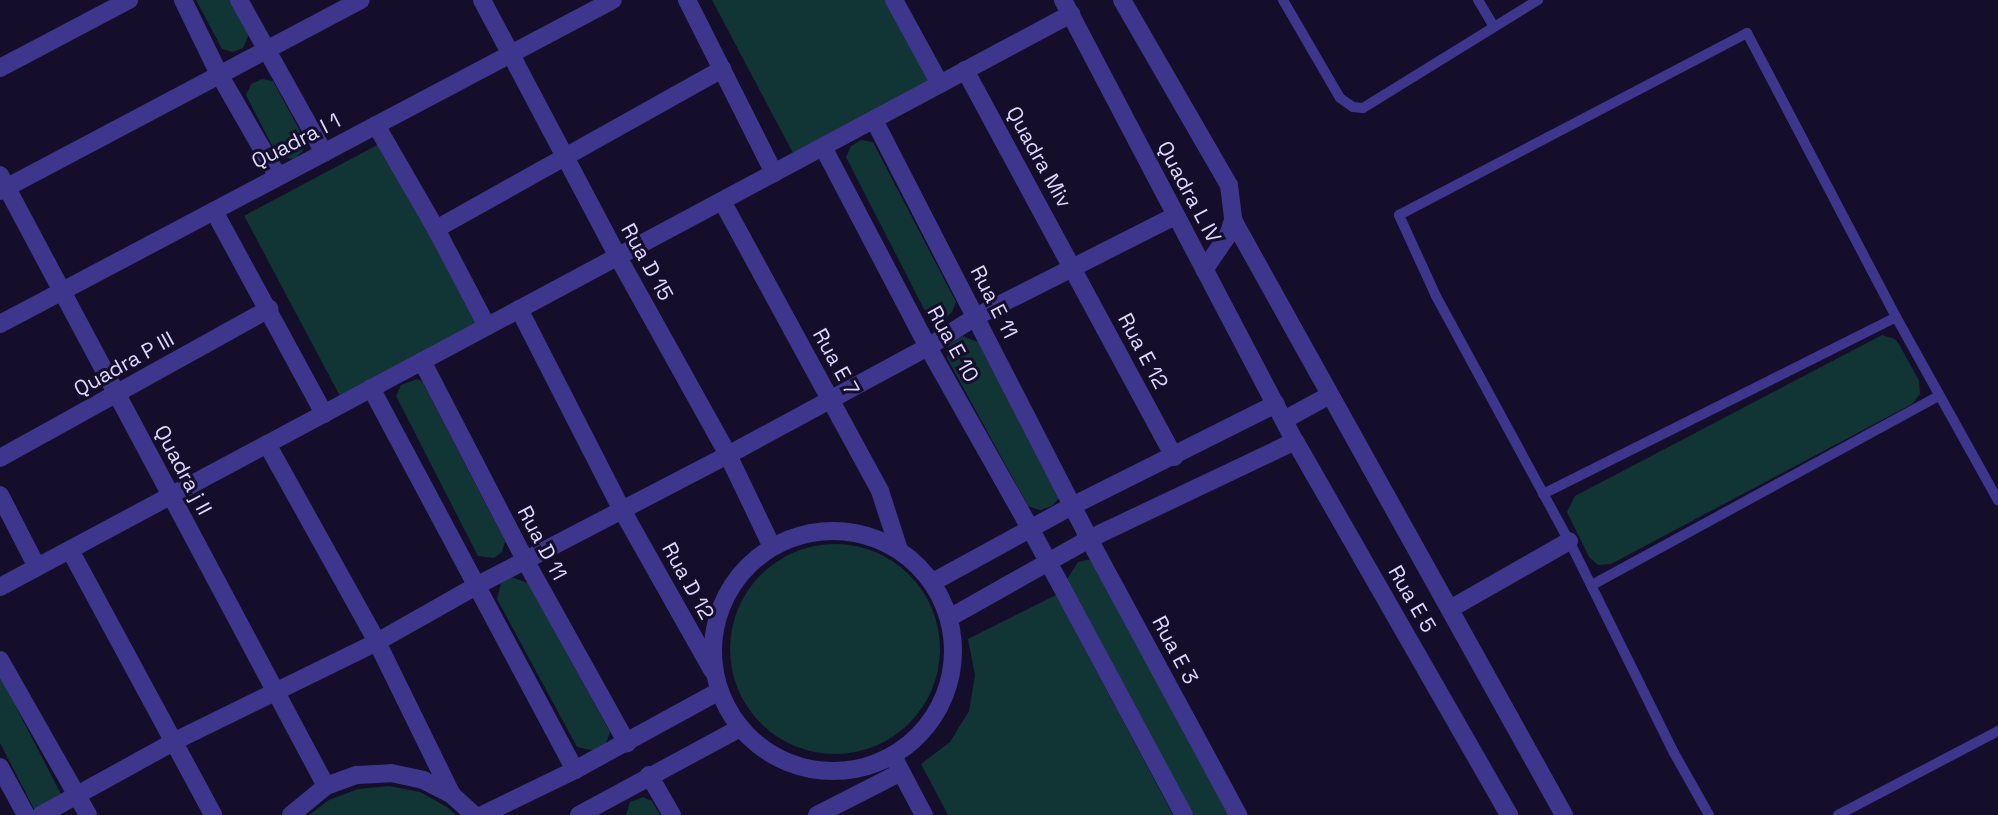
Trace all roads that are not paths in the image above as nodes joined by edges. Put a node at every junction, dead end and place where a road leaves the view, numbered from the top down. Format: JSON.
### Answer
{"nodes":[{"id":1,"x":130,"y":0,"type":"edge"},
{"id":2,"x":183,"y":0,"type":"edge"},
{"id":3,"x":239,"y":0,"type":"edge"},
{"id":4,"x":361,"y":0,"type":"edge"},
{"id":5,"x":482,"y":0,"type":"edge"},
{"id":6,"x":613,"y":0,"type":"edge"},
{"id":7,"x":687,"y":0,"type":"edge"},
{"id":8,"x":894,"y":0,"type":"edge"},
{"id":9,"x":1122,"y":0,"type":"edge"},
{"id":10,"x":1283,"y":0,"type":"edge"},
{"id":11,"x":1478,"y":0,"type":"edge"},
{"id":12,"x":1538,"y":0,"type":"edge"},
{"id":13,"x":1067,"y":7,"type":"edge"},
{"id":14,"x":1494,"y":27,"type":"junction"},
{"id":15,"x":265,"y":51,"type":"junction"},
{"id":16,"x":509,"y":55,"type":"junction"},
{"id":17,"x":0,"y":68,"type":"edge"},
{"id":18,"x":722,"y":69,"type":"junction"},
{"id":19,"x":965,"y":70,"type":"junction"},
{"id":20,"x":219,"y":74,"type":"junction"},
{"id":21,"x":940,"y":84,"type":"junction"},
{"id":22,"x":874,"y":120,"type":"junction"},
{"id":23,"x":376,"y":125,"type":"junction"},
{"id":24,"x":823,"y":147,"type":"junction"},
{"id":25,"x":324,"y":153,"type":"junction"},
{"id":26,"x":565,"y":155,"type":"junction"},
{"id":27,"x":774,"y":173,"type":"junction"},
{"id":28,"x":277,"y":175,"type":"junction"},
{"id":29,"x":2,"y":184,"type":"edge"},
{"id":30,"x":722,"y":201,"type":"junction"},
{"id":31,"x":214,"y":211,"type":"junction"},
{"id":32,"x":1175,"y":216,"type":"junction"},
{"id":33,"x":1233,"y":220,"type":"junction"},
{"id":34,"x":436,"y":229,"type":"junction"},
{"id":35,"x":618,"y":257,"type":"junction"},
{"id":36,"x":1073,"y":266,"type":"junction"},
{"id":37,"x":1204,"y":270,"type":"junction"},
{"id":38,"x":62,"y":292,"type":"junction"},
{"id":39,"x":269,"y":309,"type":"junction"},
{"id":40,"x":519,"y":309,"type":"junction"},
{"id":41,"x":976,"y":316,"type":"junction"},
{"id":42,"x":1896,"y":317,"type":"junction"},
{"id":43,"x":0,"y":324,"type":"edge"},
{"id":44,"x":487,"y":326,"type":"junction"},
{"id":45,"x":928,"y":347,"type":"junction"},
{"id":46,"x":422,"y":361,"type":"junction"},
{"id":47,"x":372,"y":388,"type":"junction"},
{"id":48,"x":117,"y":394,"type":"junction"},
{"id":49,"x":1330,"y":395,"type":"junction"},
{"id":50,"x":1939,"y":396,"type":"junction"},
{"id":51,"x":831,"y":400,"type":"junction"},
{"id":52,"x":1276,"y":404,"type":"junction"},
{"id":53,"x":324,"y":414,"type":"junction"},
{"id":54,"x":1284,"y":420,"type":"junction"},
{"id":55,"x":1295,"y":441,"type":"junction"},
{"id":56,"x":267,"y":444,"type":"junction"},
{"id":57,"x":728,"y":455,"type":"junction"},
{"id":58,"x":1174,"y":457,"type":"junction"},
{"id":59,"x":0,"y":458,"type":"edge"},
{"id":60,"x":1544,"y":494,"type":"junction"},
{"id":61,"x":0,"y":495,"type":"edge"},
{"id":62,"x":171,"y":495,"type":"junction"},
{"id":63,"x":1998,"y":500,"type":"edge"},
{"id":64,"x":1072,"y":506,"type":"junction"},
{"id":65,"x":622,"y":510,"type":"junction"},
{"id":66,"x":1030,"y":528,"type":"junction"},
{"id":67,"x":1089,"y":539,"type":"junction"},
{"id":68,"x":1569,"y":541,"type":"junction"},
{"id":69,"x":772,"y":547,"type":"junction"},
{"id":70,"x":70,"y":550,"type":"junction"},
{"id":71,"x":900,"y":550,"type":"junction"},
{"id":72,"x":525,"y":561,"type":"junction"},
{"id":73,"x":1047,"y":561,"type":"junction"},
{"id":74,"x":37,"y":567,"type":"junction"},
{"id":75,"x":933,"y":582,"type":"junction"},
{"id":76,"x":1592,"y":585,"type":"junction"},
{"id":77,"x":476,"y":586,"type":"junction"},
{"id":78,"x":0,"y":587,"type":"edge"},
{"id":79,"x":1450,"y":609,"type":"junction"},
{"id":80,"x":949,"y":618,"type":"junction"},
{"id":81,"x":377,"y":642,"type":"junction"},
{"id":82,"x":0,"y":660,"type":"edge"},
{"id":83,"x":717,"y":683,"type":"junction"},
{"id":84,"x":276,"y":693,"type":"junction"},
{"id":85,"x":740,"y":728,"type":"junction"},
{"id":86,"x":1998,"y":731,"type":"edge"},
{"id":87,"x":175,"y":741,"type":"junction"},
{"id":88,"x":627,"y":743,"type":"junction"},
{"id":89,"x":898,"y":764,"type":"junction"},
{"id":90,"x":0,"y":767,"type":"edge"},
{"id":91,"x":575,"y":770,"type":"junction"},
{"id":92,"x":649,"y":775,"type":"junction"},
{"id":93,"x":326,"y":786,"type":"junction"},
{"id":94,"x":452,"y":795,"type":"junction"},
{"id":95,"x":77,"y":797,"type":"junction"},
{"id":96,"x":606,"y":808,"type":"edge"},
{"id":97,"x":26,"y":815,"type":"edge"},
{"id":98,"x":41,"y":815,"type":"edge"},
{"id":99,"x":88,"y":815,"type":"edge"},
{"id":100,"x":213,"y":815,"type":"edge"},
{"id":101,"x":292,"y":815,"type":"edge"},
{"id":102,"x":474,"y":815,"type":"edge"},
{"id":103,"x":482,"y":815,"type":"edge"},
{"id":104,"x":579,"y":815,"type":"edge"},
{"id":105,"x":672,"y":815,"type":"edge"},
{"id":106,"x":817,"y":815,"type":"edge"},
{"id":107,"x":924,"y":815,"type":"edge"},
{"id":108,"x":1184,"y":815,"type":"edge"},
{"id":109,"x":1238,"y":815,"type":"edge"},
{"id":110,"x":1510,"y":815,"type":"edge"},
{"id":111,"x":1564,"y":815,"type":"edge"},
{"id":112,"x":1709,"y":815,"type":"edge"},
{"id":113,"x":1838,"y":815,"type":"edge"}],
"edges":[{"from":1,"to":17,"type":"street"},
{"from":2,"to":20,"type":"street"},
{"from":3,"to":15,"type":"street"},
{"from":4,"to":15,"type":"street"},
{"from":5,"to":16,"type":"street","name":"Rua D 15"},
{"from":6,"to":16,"type":"street","name":"Quadra I 1"},
{"from":7,"to":18,"type":"street"},
{"from":8,"to":21,"type":"street"},
{"from":9,"to":33,"type":"street"},
{"from":10,"to":14,"type":"lane"},
{"from":11,"to":14,"type":"lane"},
{"from":12,"to":14,"type":"lane"},
{"from":13,"to":19,"type":"street"},
{"from":13,"to":32,"type":"street","name":"Quadra L IV"},
{"from":15,"to":20,"type":"street"},
{"from":15,"to":25,"type":"street"},
{"from":16,"to":23,"type":"street","name":"Quadra I 1"},
{"from":16,"to":26,"type":"street","name":"Rua D 15"},
{"from":18,"to":26,"type":"street"},
{"from":18,"to":27,"type":"street"},
{"from":19,"to":21,"type":"street"},
{"from":19,"to":36,"type":"street","name":"Quadra Miv"},
{"from":20,"to":28,"type":"street"},
{"from":20,"to":29,"type":"street"},
{"from":21,"to":22,"type":"street"},
{"from":22,"to":24,"type":"street"},
{"from":22,"to":41,"type":"street","name":"Rua E 11"},
{"from":23,"to":25,"type":"street","name":"Quadra I 1"},
{"from":23,"to":34,"type":"street"},
{"from":24,"to":27,"type":"street"},
{"from":24,"to":45,"type":"street","name":"Rua E 10"},
{"from":25,"to":28,"type":"street","name":"Quadra I 1"},
{"from":26,"to":34,"type":"street"},
{"from":26,"to":35,"type":"street","name":"Rua D 15"},
{"from":27,"to":30,"type":"street"},
{"from":28,"to":31,"type":"street","name":"Quadra I 1"},
{"from":29,"to":38,"type":"street","name":"Quadra j II"},
{"from":30,"to":35,"type":"street"},
{"from":30,"to":51,"type":"street","name":"Rua E 7"},
{"from":31,"to":38,"type":"street","name":"Quadra I 1"},
{"from":31,"to":39,"type":"street"},
{"from":32,"to":36,"type":"street"},
{"from":32,"to":37,"type":"street","name":"Quadra L IV"},
{"from":33,"to":37,"type":"street"},
{"from":33,"to":49,"type":"street"},
{"from":34,"to":44,"type":"street"},
{"from":35,"to":40,"type":"street"},
{"from":35,"to":57,"type":"street","name":"Rua D 15"},
{"from":36,"to":41,"type":"street"},
{"from":36,"to":58,"type":"street","name":"Rua E 12"},
{"from":37,"to":52,"type":"street","name":"Quadra L IV"},
{"from":38,"to":43,"type":"street","name":"Quadra I 1"},
{"from":38,"to":48,"type":"street","name":"Quadra j II"},
{"from":39,"to":48,"type":"street","name":"Quadra P III"},
{"from":39,"to":53,"type":"street"},
{"from":40,"to":44,"type":"street"},
{"from":40,"to":65,"type":"street","name":"Rua D 12"},
{"from":41,"to":45,"type":"street"},
{"from":41,"to":64,"type":"street","name":"Rua E 11"},
{"from":42,"to":50,"type":"lane"},
{"from":42,"to":60,"type":"lane"},
{"from":42,"to":60,"type":"lane"},
{"from":44,"to":46,"type":"street"},
{"from":45,"to":51,"type":"street"},
{"from":45,"to":66,"type":"street","name":"Rua E 10"},
{"from":46,"to":47,"type":"street"},
{"from":46,"to":72,"type":"street","name":"Rua D 11"},
{"from":47,"to":53,"type":"street"},
{"from":47,"to":77,"type":"street"},
{"from":48,"to":59,"type":"street","name":"Quadra P III"},
{"from":48,"to":62,"type":"street","name":"Quadra j II"},
{"from":49,"to":54,"type":"street"},
{"from":49,"to":79,"type":"street"},
{"from":50,"to":63,"type":"lane"},
{"from":50,"to":76,"type":"lane"},
{"from":51,"to":57,"type":"street"},
{"from":51,"to":71,"type":"street","name":"Rua E 7"},
{"from":52,"to":54,"type":"street","name":"Rua E 5"},
{"from":52,"to":58,"type":"street"},
{"from":53,"to":56,"type":"street"},
{"from":54,"to":55,"type":"street","name":"Rua E 5"},
{"from":55,"to":67,"type":"street"},
{"from":55,"to":110,"type":"street","name":"Rua E 5"},
{"from":56,"to":62,"type":"street"},
{"from":56,"to":81,"type":"street"},
{"from":57,"to":65,"type":"street"},
{"from":57,"to":69,"type":"street","name":"Rua D 15"},
{"from":58,"to":64,"type":"street"},
{"from":60,"to":68,"type":"lane"},
{"from":61,"to":74,"type":"street"},
{"from":62,"to":70,"type":"street"},
{"from":62,"to":84,"type":"street","name":"Quadra j II"},
{"from":64,"to":66,"type":"street"},
{"from":64,"to":67,"type":"street","name":"Rua E 3"},
{"from":65,"to":72,"type":"street"},
{"from":65,"to":83,"type":"street","name":"Rua D 12"},
{"from":66,"to":73,"type":"street","name":"Rua E 10"},
{"from":66,"to":75,"type":"street"},
{"from":67,"to":73,"type":"street"},
{"from":67,"to":109,"type":"street","name":"Rua E 3"},
{"from":68,"to":76,"type":"lane"},
{"from":68,"to":79,"type":"street"},
{"from":69,"to":71,"type":"street"},
{"from":69,"to":83,"type":"street"},
{"from":70,"to":74,"type":"street"},
{"from":70,"to":87,"type":"street"},
{"from":71,"to":75,"type":"street"},
{"from":72,"to":77,"type":"street"},
{"from":72,"to":88,"type":"street","name":"Rua D 11"},
{"from":73,"to":80,"type":"street"},
{"from":73,"to":108,"type":"street","name":"Rua E 10"},
{"from":74,"to":78,"type":"street"},
{"from":75,"to":80,"type":"street"},
{"from":76,"to":112,"type":"lane"},
{"from":77,"to":81,"type":"street"},
{"from":77,"to":91,"type":"street"},
{"from":79,"to":111,"type":"street"},
{"from":80,"to":89,"type":"street"},
{"from":81,"to":84,"type":"street"},
{"from":81,"to":94,"type":"street"},
{"from":82,"to":95,"type":"street"},
{"from":83,"to":85,"type":"street"},
{"from":83,"to":88,"type":"street"},
{"from":84,"to":87,"type":"street"},
{"from":84,"to":93,"type":"street","name":"Quadra j II"},
{"from":85,"to":89,"type":"street"},
{"from":85,"to":92,"type":"street"},
{"from":86,"to":113,"type":"lane"},
{"from":87,"to":95,"type":"street"},
{"from":87,"to":100,"type":"street"},
{"from":88,"to":91,"type":"street"},
{"from":89,"to":106,"type":"street"},
{"from":89,"to":107,"type":"street"},
{"from":90,"to":97,"type":"street"},
{"from":91,"to":103,"type":"street"},
{"from":92,"to":96,"type":"street"},
{"from":92,"to":105,"type":"street"},
{"from":93,"to":94,"type":"street"},
{"from":93,"to":101,"type":"street"},
{"from":94,"to":102,"type":"street"},
{"from":95,"to":98,"type":"street"},
{"from":95,"to":99,"type":"street"},
{"from":96,"to":104,"type":"street"}]}
